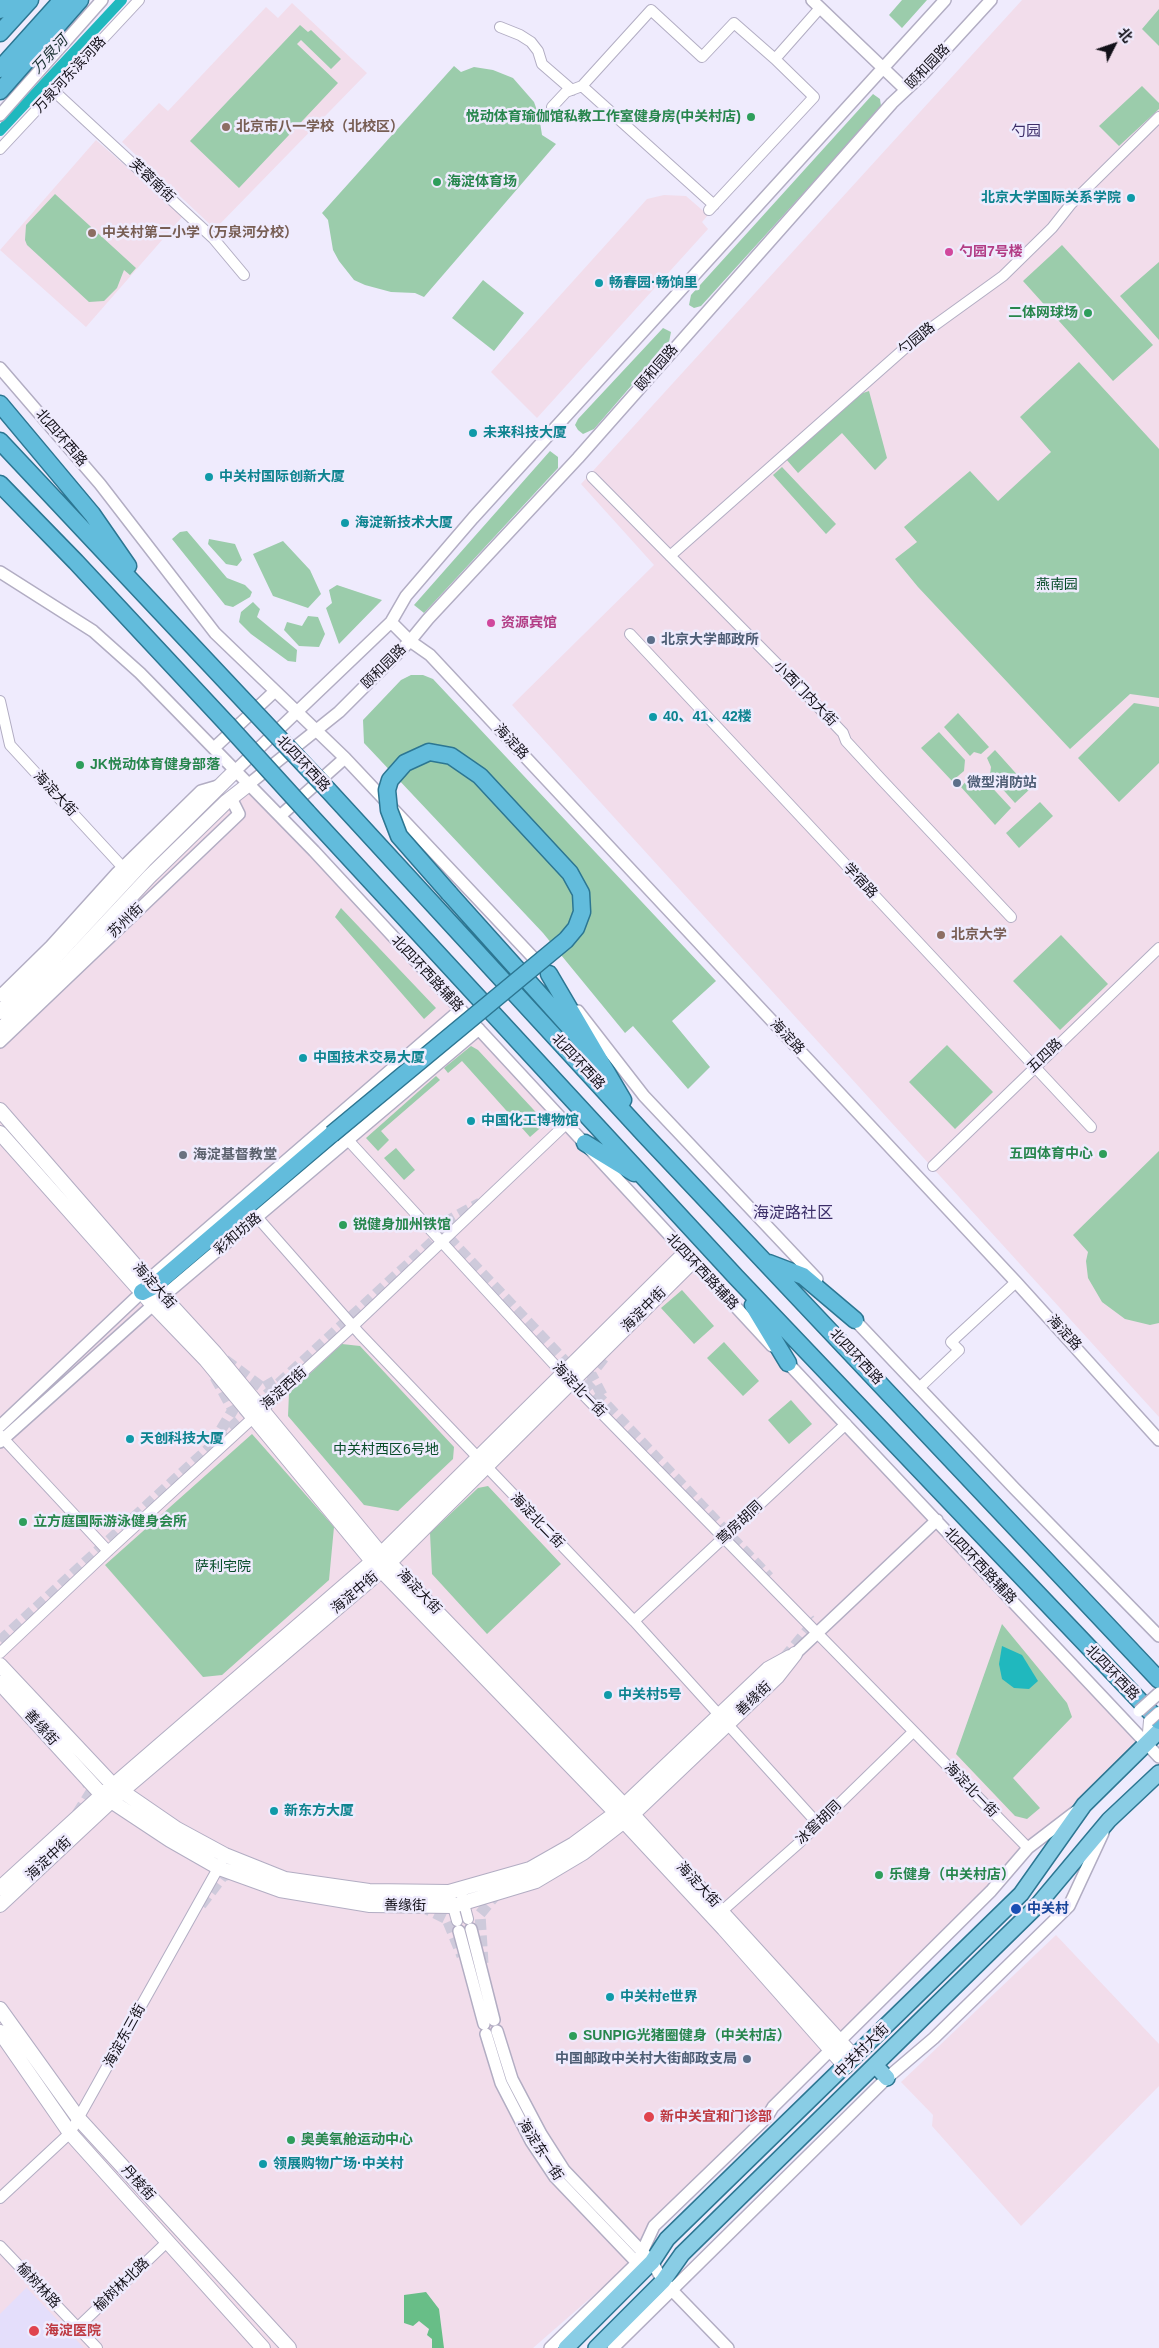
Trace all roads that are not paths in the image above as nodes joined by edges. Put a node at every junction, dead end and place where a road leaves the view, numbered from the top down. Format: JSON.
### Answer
{"nodes":[{"id":1,"x":12,"y":0,"type":"edge"},
{"id":2,"x":30,"y":0,"type":"edge"},
{"id":3,"x":62,"y":0,"type":"edge"},
{"id":4,"x":80,"y":0,"type":"edge"},
{"id":5,"x":102,"y":0,"type":"edge"},
{"id":6,"x":139,"y":0,"type":"edge"},
{"id":7,"x":945,"y":0,"type":"edge"},
{"id":8,"x":990,"y":0,"type":"edge"},
{"id":9,"x":816,"y":4,"type":"edge"},
{"id":10,"x":0,"y":10,"type":"edge"},
{"id":11,"x":500,"y":27,"type":"dead end"},
{"id":12,"x":0,"y":32,"type":"edge"},
{"id":13,"x":775,"y":59,"type":"junction"},
{"id":14,"x":883,"y":68,"type":"junction"},
{"id":15,"x":0,"y":69,"type":"edge"},
{"id":16,"x":577,"y":88,"type":"junction"},
{"id":17,"x":906,"y":90,"type":"junction"},
{"id":18,"x":0,"y":91,"type":"edge"},
{"id":19,"x":55,"y":92,"type":"junction"},
{"id":20,"x":552,"y":107,"type":"dead end"},
{"id":21,"x":0,"y":115,"type":"edge"},
{"id":22,"x":1159,"y":117,"type":"edge"},
{"id":23,"x":0,"y":149,"type":"edge"},
{"id":24,"x":244,"y":275,"type":"dead end"},
{"id":25,"x":0,"y":368,"type":"edge"},
{"id":26,"x":0,"y":404,"type":"edge"},
{"id":27,"x":0,"y":441,"type":"edge"},
{"id":28,"x":592,"y":478,"type":"dead end"},
{"id":29,"x":0,"y":484,"type":"edge"},
{"id":30,"x":0,"y":501,"type":"edge"},
{"id":31,"x":670,"y":556,"type":"junction"},
{"id":32,"x":76,"y":562,"type":"junction"},
{"id":33,"x":0,"y":572,"type":"edge"},
{"id":34,"x":162,"y":615,"type":"junction"},
{"id":35,"x":391,"y":622,"type":"junction"},
{"id":36,"x":630,"y":634,"type":"dead end"},
{"id":37,"x":410,"y":641,"type":"junction"},
{"id":38,"x":276,"y":691,"type":"junction"},
{"id":39,"x":0,"y":701,"type":"edge"},
{"id":40,"x":297,"y":711,"type":"junction"},
{"id":41,"x":316,"y":730,"type":"junction"},
{"id":42,"x":214,"y":748,"type":"junction"},
{"id":43,"x":345,"y":758,"type":"junction"},
{"id":44,"x":235,"y":771,"type":"junction"},
{"id":45,"x":248,"y":784,"type":"junction"},
{"id":46,"x":231,"y":798,"type":"junction"},
{"id":47,"x":280,"y":816,"type":"junction"},
{"id":48,"x":126,"y":872,"type":"junction"},
{"id":49,"x":1011,"y":917,"type":"dead end"},
{"id":50,"x":1159,"y":948,"type":"edge"},
{"id":51,"x":549,"y":974,"type":"junction"},
{"id":52,"x":0,"y":996,"type":"edge"},
{"id":53,"x":0,"y":1012,"type":"edge"},
{"id":54,"x":456,"y":1014,"type":"junction"},
{"id":55,"x":479,"y":1029,"type":"junction"},
{"id":56,"x":0,"y":1030,"type":"edge"},
{"id":57,"x":469,"y":1037,"type":"junction"},
{"id":58,"x":0,"y":1042,"type":"edge"},
{"id":59,"x":597,"y":1058,"type":"junction"},
{"id":60,"x":1033,"y":1068,"type":"junction"},
{"id":61,"x":0,"y":1110,"type":"edge"},
{"id":62,"x":566,"y":1124,"type":"junction"},
{"id":63,"x":1091,"y":1127,"type":"dead end"},
{"id":64,"x":0,"y":1133,"type":"edge"},
{"id":65,"x":644,"y":1134,"type":"junction"},
{"id":66,"x":348,"y":1140,"type":"junction"},
{"id":67,"x":584,"y":1143,"type":"junction"},
{"id":68,"x":933,"y":1166,"type":"dead end"},
{"id":69,"x":649,"y":1182,"type":"junction"},
{"id":70,"x":257,"y":1217,"type":"junction"},
{"id":71,"x":442,"y":1242,"type":"junction"},
{"id":72,"x":688,"y":1258,"type":"junction"},
{"id":73,"x":767,"y":1263,"type":"junction"},
{"id":74,"x":736,"y":1277,"type":"junction"},
{"id":75,"x":1016,"y":1282,"type":"junction"},
{"id":76,"x":152,"y":1292,"type":"junction"},
{"id":77,"x":855,"y":1320,"type":"junction"},
{"id":78,"x":353,"y":1326,"type":"junction"},
{"id":79,"x":788,"y":1363,"type":"junction"},
{"id":80,"x":567,"y":1379,"type":"junction"},
{"id":81,"x":919,"y":1388,"type":"junction"},
{"id":82,"x":257,"y":1414,"type":"junction"},
{"id":83,"x":846,"y":1424,"type":"junction"},
{"id":84,"x":0,"y":1426,"type":"edge"},
{"id":85,"x":1,"y":1439,"type":"edge"},
{"id":86,"x":1159,"y":1440,"type":"edge"},
{"id":87,"x":481,"y":1463,"type":"junction"},
{"id":88,"x":937,"y":1520,"type":"junction"},
{"id":89,"x":723,"y":1538,"type":"junction"},
{"id":90,"x":108,"y":1551,"type":"junction"},
{"id":91,"x":381,"y":1562,"type":"junction"},
{"id":92,"x":634,"y":1621,"type":"junction"},
{"id":93,"x":816,"y":1633,"type":"junction"},
{"id":94,"x":1159,"y":1636,"type":"edge"},
{"id":95,"x":0,"y":1653,"type":"edge"},
{"id":96,"x":795,"y":1654,"type":"joint"},
{"id":97,"x":0,"y":1665,"type":"edge"},
{"id":98,"x":1159,"y":1680,"type":"edge"},
{"id":99,"x":0,"y":1683,"type":"edge"},
{"id":100,"x":1159,"y":1693,"type":"edge"},
{"id":101,"x":1159,"y":1712,"type":"edge"},
{"id":102,"x":724,"y":1718,"type":"junction"},
{"id":103,"x":1127,"y":1723,"type":"junction"},
{"id":104,"x":1156,"y":1726,"type":"edge"},
{"id":105,"x":914,"y":1732,"type":"junction"},
{"id":106,"x":1146,"y":1744,"type":"junction"},
{"id":107,"x":1159,"y":1757,"type":"edge"},
{"id":108,"x":1159,"y":1773,"type":"edge"},
{"id":109,"x":112,"y":1793,"type":"junction"},
{"id":110,"x":1084,"y":1805,"type":"junction"},
{"id":111,"x":624,"y":1814,"type":"junction"},
{"id":112,"x":1109,"y":1820,"type":"junction"},
{"id":113,"x":818,"y":1824,"type":"junction"},
{"id":114,"x":1028,"y":1848,"type":"junction"},
{"id":115,"x":222,"y":1861,"type":"junction"},
{"id":116,"x":0,"y":1888,"type":"edge"},
{"id":117,"x":455,"y":1891,"type":"junction"},
{"id":118,"x":0,"y":1905,"type":"edge"},
{"id":119,"x":459,"y":1905,"type":"junction"},
{"id":120,"x":722,"y":1912,"type":"junction"},
{"id":121,"x":464,"y":1925,"type":"joint"},
{"id":122,"x":724,"y":1929,"type":"junction"},
{"id":123,"x":0,"y":2009,"type":"edge"},
{"id":124,"x":0,"y":2032,"type":"edge"},
{"id":125,"x":835,"y":2046,"type":"junction"},
{"id":126,"x":850,"y":2063,"type":"junction"},
{"id":127,"x":875,"y":2065,"type":"junction"},
{"id":128,"x":887,"y":2078,"type":"junction"},
{"id":129,"x":79,"y":2119,"type":"junction"},
{"id":130,"x":70,"y":2133,"type":"junction"},
{"id":131,"x":0,"y":2198,"type":"edge"},
{"id":132,"x":167,"y":2242,"type":"junction"},
{"id":133,"x":0,"y":2246,"type":"edge"},
{"id":134,"x":644,"y":2261,"type":"junction"},
{"id":135,"x":667,"y":2286,"type":"junction"},
{"id":136,"x":77,"y":2328,"type":"junction"},
{"id":137,"x":97,"y":2348,"type":"edge"},
{"id":138,"x":262,"y":2348,"type":"edge"},
{"id":139,"x":289,"y":2348,"type":"edge"},
{"id":140,"x":550,"y":2348,"type":"edge"},
{"id":141,"x":566,"y":2348,"type":"edge"},
{"id":142,"x":596,"y":2348,"type":"edge"},
{"id":143,"x":613,"y":2348,"type":"edge"},
{"id":144,"x":728,"y":2348,"type":"edge"}],
"edges":[{"from":1,"to":10,"type":"highway"},
{"from":2,"to":12,"type":"highway"},
{"from":3,"to":15,"type":"highway"},
{"from":4,"to":18,"type":"highway"},
{"from":5,"to":21,"type":"street"},
{"from":6,"to":19,"type":"street","name":"万泉河东滨河路"},
{"from":7,"to":14,"type":"street","name":"颐和园路"},
{"from":8,"to":17,"type":"street","name":"颐和园路"},
{"from":9,"to":13,"type":"street"},
{"from":9,"to":14,"type":"street"},
{"from":11,"to":16,"type":"street"},
{"from":13,"to":16,"type":"street"},
{"from":13,"to":16,"type":"street"},
{"from":14,"to":17,"type":"street"},
{"from":14,"to":35,"type":"street","name":"颐和园路"},
{"from":16,"to":20,"type":"street"},
{"from":17,"to":37,"type":"street","name":"颐和园路"},
{"from":19,"to":23,"type":"street","name":"万泉河东滨河路"},
{"from":19,"to":24,"type":"street","name":"芙蓉南街"},
{"from":22,"to":31,"type":"street","name":"勺园路"},
{"from":25,"to":38,"type":"street","name":"北四环西路"},
{"from":26,"to":34,"type":"highway"},
{"from":27,"to":34,"type":"highway","name":"北四环西路"},
{"from":28,"to":31,"type":"street","name":"小西门内大街"},
{"from":29,"to":32,"type":"highway","name":"北四环西路"},
{"from":30,"to":32,"type":"highway"},
{"from":31,"to":49,"type":"street","name":"小西门内大街"},
{"from":32,"to":69,"type":"highway","name":"北四环西路","bridge":true},
{"from":33,"to":42,"type":"street"},
{"from":34,"to":65,"type":"highway","name":"北四环西路","bridge":true},
{"from":35,"to":37,"type":"street","name":"海淀路"},
{"from":35,"to":40,"type":"street","name":"颐和园路"},
{"from":36,"to":60,"type":"street","name":"学宿路"},
{"from":37,"to":41,"type":"street","name":"颐和园路"},
{"from":37,"to":75,"type":"street","name":"海淀路"},
{"from":38,"to":40,"type":"street","name":"北四环西路"},
{"from":38,"to":42,"type":"street"},
{"from":39,"to":48,"type":"street","name":"海淀大街"},
{"from":40,"to":41,"type":"street","name":"北四环西路"},
{"from":40,"to":44,"type":"street","name":"颐和园路"},
{"from":41,"to":43,"type":"street"},
{"from":41,"to":45,"type":"street","name":"颐和园路"},
{"from":42,"to":44,"type":"street"},
{"from":43,"to":47,"type":"street"},
{"from":43,"to":51,"type":"street"},
{"from":44,"to":45,"type":"street","name":"北四环西路辅路"},
{"from":44,"to":48,"type":"main road","name":"苏州街"},
{"from":45,"to":46,"type":"main road","name":"苏州街"},
{"from":45,"to":47,"type":"street","name":"北四环西路辅路"},
{"from":46,"to":56,"type":"main road","name":"苏州街"},
{"from":46,"to":58,"type":"street","name":"苏州街"},
{"from":47,"to":54,"type":"street","name":"北四环西路辅路"},
{"from":48,"to":52,"type":"street","name":"苏州街"},
{"from":48,"to":53,"type":"main road","name":"苏州街"},
{"from":50,"to":60,"type":"street","name":"五四路"},
{"from":51,"to":59,"type":"highway"},
{"from":51,"to":77,"type":"street"},
{"from":54,"to":55,"type":"street","name":"北四环西路辅路"},
{"from":54,"to":57,"type":"street"},
{"from":54,"to":76,"type":"street","name":"彩和坊路"},
{"from":55,"to":57,"type":"street","name":"彩和坊路"},
{"from":55,"to":62,"type":"street","name":"北四环西路辅路"},
{"from":57,"to":66,"type":"street","name":"彩和坊路"},
{"from":59,"to":65,"type":"highway"},
{"from":59,"to":76,"type":"highway","bridge":true},
{"from":60,"to":63,"type":"street","name":"学宿路"},
{"from":60,"to":68,"type":"street","name":"五四路"},
{"from":61,"to":76,"type":"main road","name":"海淀大街"},
{"from":62,"to":67,"type":"street","name":"北四环西路辅路"},
{"from":62,"to":71,"type":"street","name":"海淀西街"},
{"from":64,"to":76,"type":"main road","name":"海淀大街"},
{"from":65,"to":73,"type":"highway","name":"北四环西路"},
{"from":66,"to":70,"type":"street","name":"彩和坊路"},
{"from":66,"to":71,"type":"street","name":"海淀北一街"},
{"from":67,"to":69,"type":"highway"},
{"from":67,"to":72,"type":"street","name":"北四环西路辅路"},
{"from":69,"to":74,"type":"highway","name":"北四环西路"},
{"from":70,"to":76,"type":"street","name":"彩和坊路"},
{"from":70,"to":78,"type":"street","name":"海淀北二街"},
{"from":71,"to":78,"type":"street","name":"海淀西街"},
{"from":71,"to":80,"type":"street","name":"海淀北一街"},
{"from":72,"to":79,"type":"street","name":"北四环西路辅路"},
{"from":72,"to":80,"type":"main road","name":"海淀中街"},
{"from":73,"to":77,"type":"highway"},
{"from":73,"to":98,"type":"highway","name":"北四环西路"},
{"from":74,"to":79,"type":"highway"},
{"from":74,"to":104,"type":"highway","name":"北四环西路"},
{"from":75,"to":81,"type":"street"},
{"from":75,"to":86,"type":"street","name":"海淀路"},
{"from":76,"to":82,"type":"main road","name":"海淀大街"},
{"from":76,"to":84,"type":"street","name":"彩和坊路"},
{"from":76,"to":85,"type":"street","name":"彩和坊路"},
{"from":77,"to":81,"type":"street"},
{"from":78,"to":82,"type":"street","name":"海淀西街"},
{"from":78,"to":87,"type":"street","name":"海淀北二街"},
{"from":79,"to":83,"type":"street","name":"北四环西路辅路"},
{"from":80,"to":87,"type":"main road","name":"海淀中街"},
{"from":80,"to":89,"type":"street","name":"海淀北一街"},
{"from":81,"to":94,"type":"street"},
{"from":82,"to":90,"type":"street","name":"海淀西街"},
{"from":82,"to":91,"type":"main road","name":"海淀大街"},
{"from":83,"to":88,"type":"street","name":"北四环西路辅路"},
{"from":83,"to":89,"type":"street","name":"莺房胡同"},
{"from":85,"to":90,"type":"street"},
{"from":87,"to":91,"type":"main road","name":"海淀中街"},
{"from":87,"to":92,"type":"street","name":"海淀北二街"},
{"from":88,"to":93,"type":"street","name":"善缘街"},
{"from":88,"to":103,"type":"street","name":"北四环西路辅路"},
{"from":89,"to":92,"type":"street","name":"莺房胡同"},
{"from":89,"to":93,"type":"street","name":"海淀北一街"},
{"from":90,"to":95,"type":"street","name":"海淀西街"},
{"from":91,"to":109,"type":"main road","name":"海淀中街"},
{"from":91,"to":111,"type":"main road","name":"海淀大街"},
{"from":92,"to":102,"type":"street","name":"海淀北二街"},
{"from":93,"to":96,"type":"street","name":"善缘街"},
{"from":93,"to":105,"type":"street","name":"海淀北一街"},
{"from":96,"to":102,"type":"main road","name":"善缘街"},
{"from":97,"to":109,"type":"main road","name":"善缘街"},
{"from":99,"to":109,"type":"main road","name":"善缘街"},
{"from":100,"to":103,"type":"street","bridge":true},
{"from":101,"to":104,"type":"street","name":"中关村大街","bridge":true},
{"from":102,"to":111,"type":"main road","name":"善缘街"},
{"from":102,"to":113,"type":"street","name":"海淀北二街"},
{"from":103,"to":106,"type":"street","name":"北四环西路辅路"},
{"from":104,"to":106,"type":"main road","name":"中关村大街"},
{"from":105,"to":113,"type":"street","name":"冰窖胡同"},
{"from":105,"to":114,"type":"street","name":"海淀北一街"},
{"from":106,"to":107,"type":"street","name":"北四环西路辅路"},
{"from":106,"to":110,"type":"main road","name":"中关村大街"},
{"from":108,"to":112,"type":"main road","name":"中关村大街"},
{"from":109,"to":115,"type":"main road","name":"善缘街"},
{"from":109,"to":116,"type":"main road","name":"海淀中街"},
{"from":109,"to":118,"type":"main road","name":"海淀中街"},
{"from":110,"to":114,"type":"street"},
{"from":110,"to":126,"type":"main road","name":"中关村大街"},
{"from":111,"to":117,"type":"main road","name":"善缘街"},
{"from":111,"to":119,"type":"main road","name":"善缘街"},
{"from":111,"to":120,"type":"main road","name":"海淀大街"},
{"from":111,"to":122,"type":"main road","name":"海淀大街"},
{"from":112,"to":127,"type":"main road","name":"中关村大街"},
{"from":112,"to":128,"type":"street","name":"中关村大街"},
{"from":113,"to":120,"type":"street","name":"冰窖胡同"},
{"from":114,"to":125,"type":"street"},
{"from":115,"to":117,"type":"main road","name":"善缘街"},
{"from":115,"to":119,"type":"main road","name":"善缘街"},
{"from":115,"to":129,"type":"street","name":"海淀东三街"},
{"from":117,"to":119,"type":"street","name":"海淀东一街"},
{"from":119,"to":121,"type":"street","name":"海淀东一街"},
{"from":120,"to":122,"type":"street"},
{"from":120,"to":125,"type":"main road","name":"海淀大街"},
{"from":121,"to":134,"type":"street","name":"海淀东一街"},
{"from":122,"to":125,"type":"main road","name":"海淀大街"},
{"from":123,"to":129,"type":"main road","name":"丹棱街"},
{"from":124,"to":130,"type":"main road","name":"丹棱街"},
{"from":125,"to":126,"type":"main road","name":"海淀大街"},
{"from":125,"to":134,"type":"street"},
{"from":126,"to":134,"type":"main road","name":"中关村大街"},
{"from":127,"to":128,"type":"main road"},
{"from":127,"to":135,"type":"main road","name":"中关村大街"},
{"from":128,"to":135,"type":"street","name":"中关村大街"},
{"from":129,"to":130,"type":"street","name":"海淀东三街"},
{"from":129,"to":139,"type":"main road","name":"丹棱街"},
{"from":130,"to":131,"type":"street","name":"海淀东三街"},
{"from":130,"to":132,"type":"main road","name":"丹棱街"},
{"from":132,"to":136,"type":"street","name":"榆树林北路"},
{"from":132,"to":138,"type":"main road","name":"丹棱街"},
{"from":133,"to":136,"type":"street","name":"榆树林路"},
{"from":134,"to":135,"type":"street","name":"海淀东一街"},
{"from":134,"to":140,"type":"street","name":"中关村大街"},
{"from":134,"to":141,"type":"main road","name":"中关村大街"},
{"from":135,"to":142,"type":"main road","name":"中关村大街"},
{"from":135,"to":143,"type":"street","name":"中关村大街"},
{"from":135,"to":144,"type":"street","name":"海淀东一街"},
{"from":136,"to":137,"type":"street","name":"榆树林路"}]}
